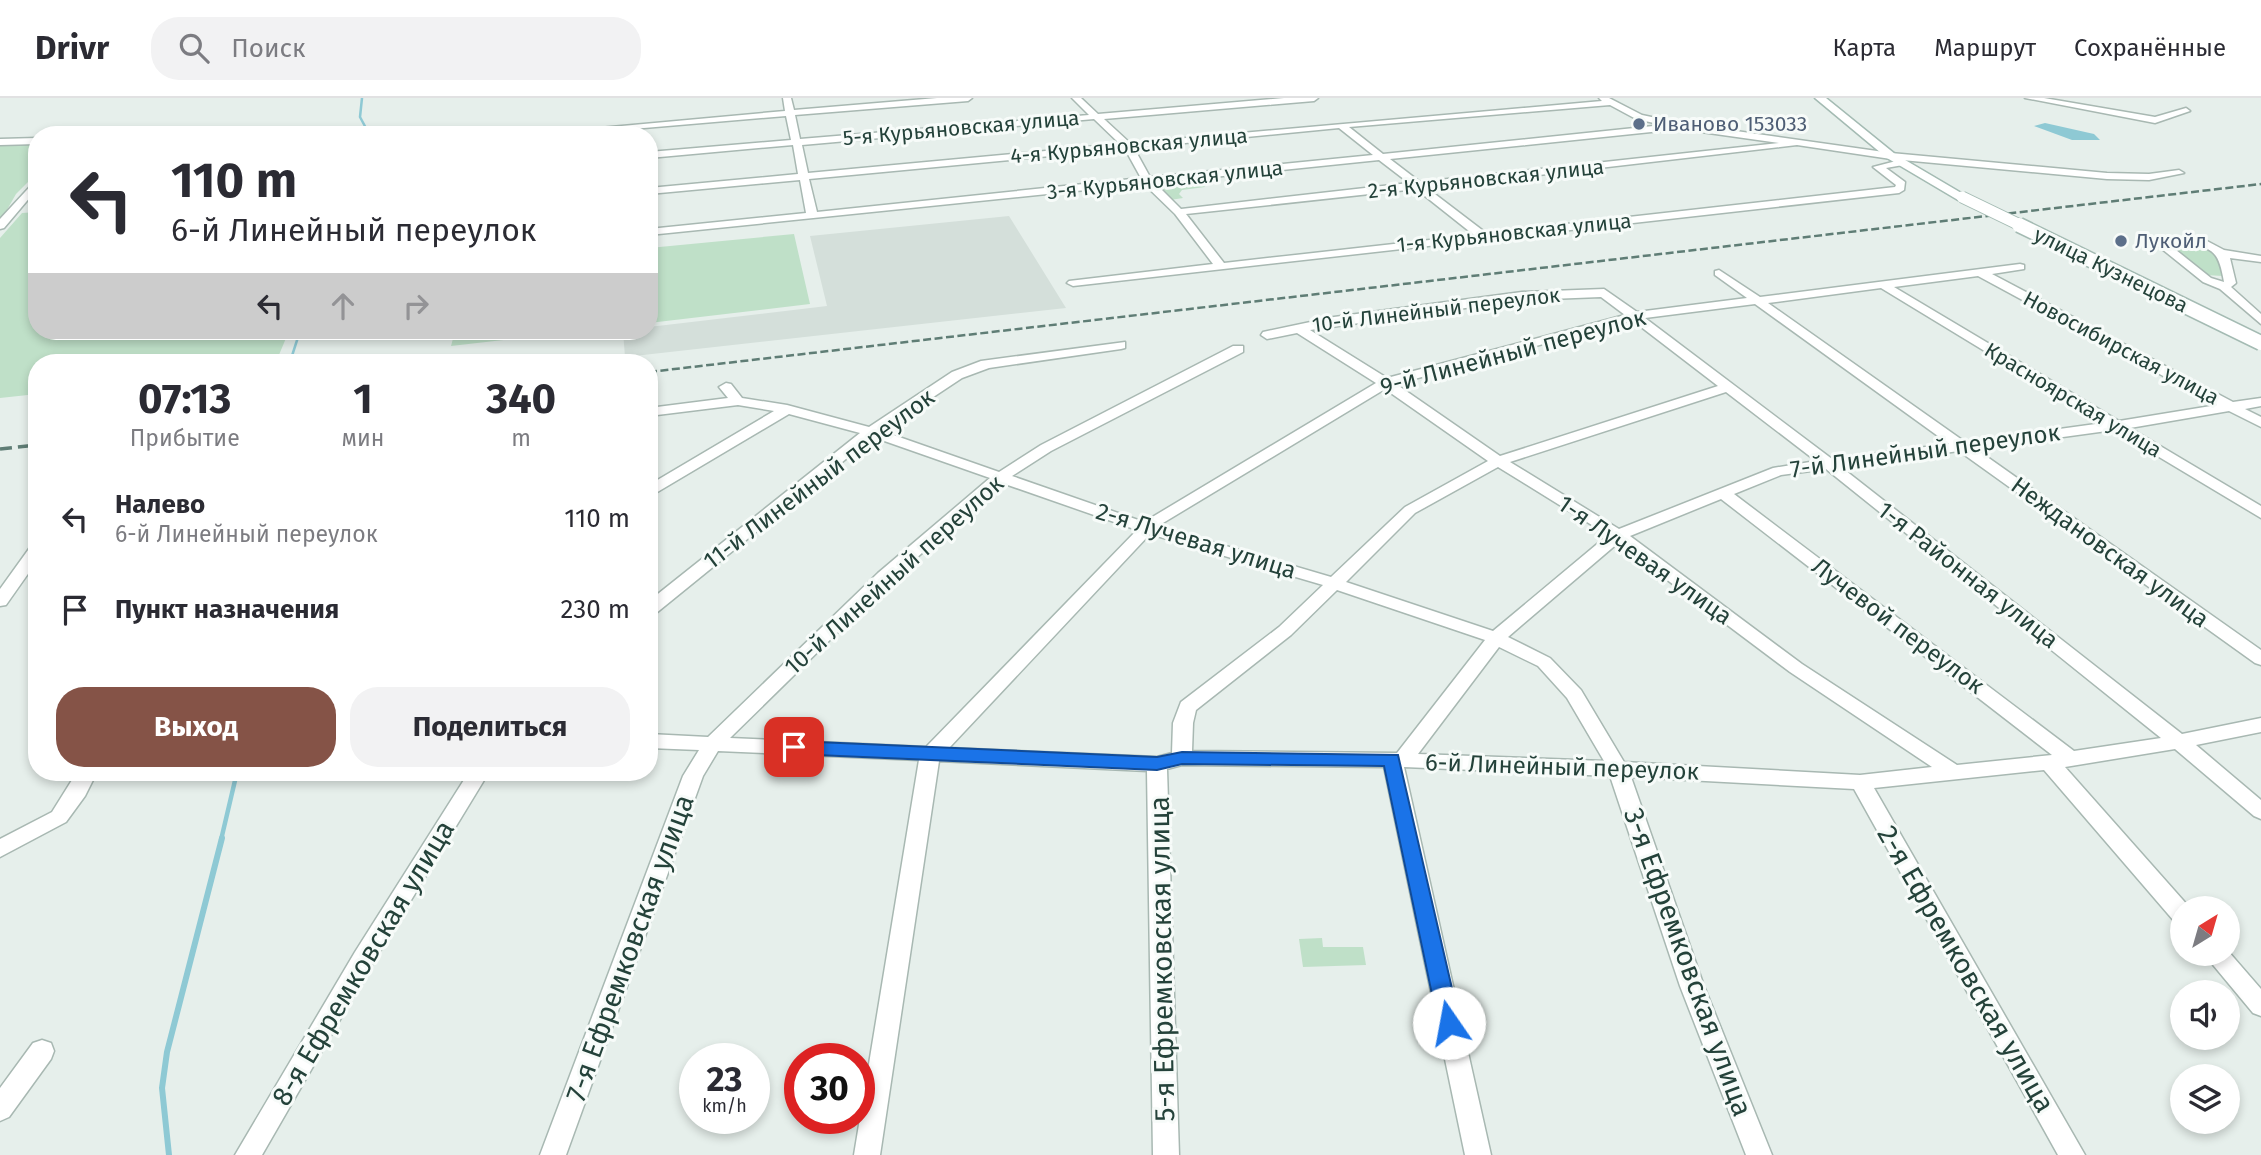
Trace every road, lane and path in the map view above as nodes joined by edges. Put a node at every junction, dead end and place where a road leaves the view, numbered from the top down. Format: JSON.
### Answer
{"nodes":[{"id":1,"x":787,"y":98,"type":"edge"},
{"id":2,"x":968,"y":98,"type":"edge"},
{"id":3,"x":1076,"y":98,"type":"edge"},
{"id":4,"x":1314,"y":98,"type":"edge"},
{"id":5,"x":1621,"y":98,"type":"edge"},
{"id":6,"x":1820,"y":98,"type":"edge"},
{"id":7,"x":2029,"y":98,"type":"edge"},
{"id":8,"x":1607,"y":102,"type":"edge"},
{"id":9,"x":2186,"y":111,"type":"dead end"},
{"id":10,"x":790,"y":113,"type":"junction"},
{"id":11,"x":1098,"y":117,"type":"junction"},
{"id":12,"x":635,"y":126,"type":"edge"},
{"id":13,"x":1342,"y":126,"type":"junction"},
{"id":14,"x":1680,"y":126,"type":"junction"},
{"id":15,"x":28,"y":141,"type":"edge"},
{"id":16,"x":0,"y":142,"type":"edge"},
{"id":17,"x":795,"y":142,"type":"junction"},
{"id":18,"x":1793,"y":144,"type":"junction"},
{"id":19,"x":1128,"y":146,"type":"junction"},
{"id":20,"x":658,"y":154,"type":"edge"},
{"id":21,"x":1382,"y":158,"type":"junction"},
{"id":22,"x":1895,"y":160,"type":"junction"},
{"id":23,"x":2179,"y":173,"type":"dead end"},
{"id":24,"x":804,"y":176,"type":"junction"},
{"id":25,"x":1148,"y":182,"type":"junction"},
{"id":26,"x":1420,"y":186,"type":"junction"},
{"id":27,"x":658,"y":190,"type":"edge"},
{"id":28,"x":28,"y":193,"type":"edge"},
{"id":29,"x":1179,"y":212,"type":"junction"},
{"id":30,"x":812,"y":214,"type":"junction"},
{"id":31,"x":0,"y":226,"type":"edge"},
{"id":32,"x":658,"y":231,"type":"edge"},
{"id":33,"x":1483,"y":236,"type":"junction"},
{"id":34,"x":2223,"y":256,"type":"junction"},
{"id":35,"x":2261,"y":259,"type":"edge"},
{"id":36,"x":1220,"y":265,"type":"junction"},
{"id":37,"x":2020,"y":267,"type":"dead end"},
{"id":38,"x":2261,"y":270,"type":"edge"},
{"id":39,"x":1719,"y":273,"type":"dead end"},
{"id":40,"x":1981,"y":273,"type":"junction"},
{"id":41,"x":1073,"y":283,"type":"dead end"},
{"id":42,"x":1885,"y":286,"type":"junction"},
{"id":43,"x":2224,"y":288,"type":"junction"},
{"id":44,"x":1604,"y":293,"type":"joint"},
{"id":45,"x":1757,"y":300,"type":"junction"},
{"id":46,"x":1635,"y":316,"type":"junction"},
{"id":47,"x":2261,"y":320,"type":"edge"},
{"id":48,"x":1298,"y":328,"type":"junction"},
{"id":49,"x":1268,"y":335,"type":"dead end"},
{"id":50,"x":2261,"y":343,"type":"edge"},
{"id":51,"x":1121,"y":345,"type":"dead end"},
{"id":52,"x":1238,"y":349,"type":"dead end"},
{"id":53,"x":1385,"y":383,"type":"junction"},
{"id":54,"x":726,"y":387,"type":"dead end"},
{"id":55,"x":1728,"y":387,"type":"junction"},
{"id":56,"x":737,"y":401,"type":"junction"},
{"id":57,"x":2261,"y":402,"type":"edge"},
{"id":58,"x":2231,"y":407,"type":"junction"},
{"id":59,"x":787,"y":409,"type":"junction"},
{"id":60,"x":658,"y":411,"type":"edge"},
{"id":61,"x":2261,"y":424,"type":"edge"},
{"id":62,"x":2114,"y":426,"type":"junction"},
{"id":63,"x":871,"y":432,"type":"junction"},
{"id":64,"x":1963,"y":447,"type":"junction"},
{"id":65,"x":1498,"y":461,"type":"junction"},
{"id":66,"x":1826,"y":462,"type":"junction"},
{"id":67,"x":999,"y":478,"type":"junction"},
{"id":68,"x":658,"y":487,"type":"edge"},
{"id":69,"x":1724,"y":494,"type":"junction"},
{"id":70,"x":2261,"y":513,"type":"edge"},
{"id":71,"x":1147,"y":528,"type":"junction"},
{"id":72,"x":1618,"y":535,"type":"junction"},
{"id":73,"x":28,"y":562,"type":"edge"},
{"id":74,"x":1333,"y":583,"type":"junction"},
{"id":75,"x":0,"y":601,"type":"edge"},
{"id":76,"x":658,"y":603,"type":"edge"},
{"id":77,"x":1496,"y":638,"type":"junction"},
{"id":78,"x":2261,"y":660,"type":"edge"},
{"id":79,"x":2261,"y":725,"type":"edge"},
{"id":80,"x":658,"y":741,"type":"edge"},
{"id":81,"x":2179,"y":742,"type":"junction"},
{"id":82,"x":713,"y":743,"type":"junction"},
{"id":83,"x":930,"y":755,"type":"junction"},
{"id":84,"x":1182,"y":758,"type":"junction"},
{"id":85,"x":2071,"y":759,"type":"junction"},
{"id":86,"x":1397,"y":760,"type":"junction"},
{"id":87,"x":2049,"y":762,"type":"junction"},
{"id":88,"x":1157,"y":764,"type":"junction"},
{"id":89,"x":1618,"y":769,"type":"junction"},
{"id":90,"x":1954,"y":772,"type":"junction"},
{"id":91,"x":83,"y":781,"type":"edge"},
{"id":92,"x":473,"y":781,"type":"edge"},
{"id":93,"x":1860,"y":782,"type":"junction"},
{"id":94,"x":2261,"y":811,"type":"edge"},
{"id":95,"x":0,"y":849,"type":"edge"},
{"id":96,"x":2170,"y":901,"type":"edge"},
{"id":97,"x":2226,"y":966,"type":"edge"},
{"id":98,"x":2261,"y":1006,"type":"edge"},
{"id":99,"x":43,"y":1051,"type":"dead end"},
{"id":100,"x":0,"y":1109,"type":"edge"},
{"id":101,"x":248,"y":1155,"type":"edge"},
{"id":102,"x":553,"y":1155,"type":"edge"},
{"id":103,"x":867,"y":1155,"type":"edge"},
{"id":104,"x":1166,"y":1155,"type":"edge"},
{"id":105,"x":1478,"y":1155,"type":"edge"},
{"id":106,"x":1759,"y":1155,"type":"edge"},
{"id":107,"x":2072,"y":1155,"type":"edge"}],
"edges":[{"from":1,"to":10,"type":"street"},
{"from":2,"to":10,"type":"street"},
{"from":3,"to":11,"type":"street"},
{"from":4,"to":11,"type":"street","name":"5-я Курьяновская улица"},
{"from":5,"to":8,"type":"street"},
{"from":6,"to":22,"type":"main road","name":"улица Кузнецова"},
{"from":7,"to":9,"type":"street"},
{"from":8,"to":13,"type":"street","name":"4-я Курьяновская улица"},
{"from":8,"to":14,"type":"street"},
{"from":10,"to":12,"type":"street"},
{"from":10,"to":17,"type":"street"},
{"from":11,"to":17,"type":"street","name":"5-я Курьяновская улица"},
{"from":11,"to":19,"type":"street"},
{"from":13,"to":19,"type":"street","name":"4-я Курьяновская улица"},
{"from":13,"to":21,"type":"street"},
{"from":14,"to":18,"type":"street"},
{"from":14,"to":21,"type":"street","name":"3-я Курьяновская улица"},
{"from":15,"to":16,"type":"street"},
{"from":17,"to":20,"type":"street","name":"5-я Курьяновская улица"},
{"from":17,"to":24,"type":"street"},
{"from":18,"to":22,"type":"street"},
{"from":18,"to":26,"type":"street","name":"2-я Курьяновская улица"},
{"from":19,"to":24,"type":"street","name":"4-я Курьяновская улица"},
{"from":19,"to":25,"type":"street"},
{"from":21,"to":25,"type":"street","name":"3-я Курьяновская улица"},
{"from":21,"to":26,"type":"street"},
{"from":22,"to":23,"type":"street"},
{"from":22,"to":33,"type":"street","name":"1-я Курьяновская улица"},
{"from":22,"to":50,"type":"main road","name":"улица Кузнецова","bridge":true},
{"from":24,"to":27,"type":"street","name":"4-я Курьяновская улица"},
{"from":24,"to":30,"type":"street"},
{"from":25,"to":29,"type":"street"},
{"from":25,"to":30,"type":"street","name":"3-я Курьяновская улица"},
{"from":26,"to":29,"type":"street","name":"2-я Курьяновская улица"},
{"from":26,"to":33,"type":"street"},
{"from":28,"to":31,"type":"street"},
{"from":29,"to":36,"type":"street"},
{"from":30,"to":32,"type":"street","name":"3-я Курьяновская улица"},
{"from":33,"to":36,"type":"street","name":"1-я Курьяновская улица"},
{"from":34,"to":35,"type":"street"},
{"from":34,"to":38,"type":"street"},
{"from":34,"to":43,"type":"street"},
{"from":34,"to":43,"type":"street"},
{"from":36,"to":41,"type":"street","name":"1-я Курьяновская улица"},
{"from":37,"to":40,"type":"street","name":"9-й Линейный переулок"},
{"from":39,"to":45,"type":"street","name":"Неждановская улица"},
{"from":40,"to":42,"type":"street","name":"9-й Линейный переулок"},
{"from":40,"to":58,"type":"street","name":"Новосибирская улица"},
{"from":42,"to":45,"type":"street","name":"9-й Линейный переулок"},
{"from":42,"to":62,"type":"street","name":"Красноярская улица"},
{"from":43,"to":47,"type":"street"},
{"from":44,"to":46,"type":"street","name":"1-я Районная улица"},
{"from":44,"to":48,"type":"street","name":"10-й Линейный переулок"},
{"from":45,"to":46,"type":"street","name":"9-й Линейный переулок"},
{"from":45,"to":64,"type":"street","name":"Неждановская улица"},
{"from":46,"to":53,"type":"street","name":"9-й Линейный переулок"},
{"from":46,"to":55,"type":"street","name":"1-я Районная улица"},
{"from":48,"to":49,"type":"street","name":"10-й Линейный переулок"},
{"from":48,"to":53,"type":"street","name":"1-я Лучевая улица"},
{"from":51,"to":63,"type":"street","name":"11-й Линейный переулок"},
{"from":52,"to":67,"type":"street","name":"10-й Линейный переулок"},
{"from":53,"to":65,"type":"street","name":"1-я Лучевая улица"},
{"from":53,"to":71,"type":"street","name":"9-й Линейный переулок"},
{"from":54,"to":56,"type":"street"},
{"from":55,"to":65,"type":"street"},
{"from":55,"to":66,"type":"street","name":"1-я Районная улица"},
{"from":56,"to":59,"type":"street","name":"2-я Лучевая улица"},
{"from":56,"to":60,"type":"street","name":"2-я Лучевая улица"},
{"from":57,"to":58,"type":"street","name":"7-й Линейный переулок"},
{"from":58,"to":61,"type":"street","name":"Новосибирская улица"},
{"from":58,"to":62,"type":"street","name":"7-й Линейный переулок"},
{"from":59,"to":63,"type":"street","name":"2-я Лучевая улица"},
{"from":59,"to":68,"type":"street"},
{"from":62,"to":64,"type":"street","name":"7-й Линейный переулок"},
{"from":62,"to":70,"type":"street","name":"Красноярская улица"},
{"from":63,"to":67,"type":"street","name":"2-я Лучевая улица"},
{"from":63,"to":76,"type":"street","name":"11-й Линейный переулок"},
{"from":64,"to":66,"type":"street","name":"7-й Линейный переулок"},
{"from":64,"to":78,"type":"street","name":"Неждановская улица"},
{"from":65,"to":72,"type":"street","name":"1-я Лучевая улица"},
{"from":65,"to":74,"type":"street"},
{"from":66,"to":69,"type":"street","name":"7-й Линейный переулок"},
{"from":66,"to":81,"type":"street","name":"1-я Районная улица"},
{"from":67,"to":71,"type":"street","name":"2-я Лучевая улица"},
{"from":67,"to":82,"type":"street","name":"10-й Линейный переулок"},
{"from":69,"to":72,"type":"street","name":"7-й Линейный переулок"},
{"from":69,"to":85,"type":"street","name":"Лучевой переулок"},
{"from":71,"to":74,"type":"street","name":"2-я Лучевая улица"},
{"from":71,"to":83,"type":"street","name":"9-й Линейный переулок"},
{"from":72,"to":77,"type":"street","name":"7-й Линейный переулок"},
{"from":72,"to":90,"type":"street","name":"1-я Лучевая улица"},
{"from":73,"to":75,"type":"street"},
{"from":74,"to":77,"type":"street","name":"2-я Лучевая улица"},
{"from":74,"to":84,"type":"street"},
{"from":77,"to":86,"type":"street","name":"7-й Линейный переулок"},
{"from":77,"to":89,"type":"street","name":"2-я Лучевая улица"},
{"from":79,"to":81,"type":"street","name":"6-й Линейный переулок"},
{"from":80,"to":82,"type":"street","name":"6-й Линейный переулок"},
{"from":81,"to":85,"type":"street","name":"6-й Линейный переулок"},
{"from":81,"to":94,"type":"street","name":"1-я Районная улица"},
{"from":82,"to":83,"type":"street","name":"6-й Линейный переулок"},
{"from":82,"to":102,"type":"street","name":"7-я Ефремковская улица"},
{"from":83,"to":88,"type":"street","name":"6-й Линейный переулок"},
{"from":83,"to":103,"type":"street"},
{"from":84,"to":86,"type":"street","name":"6-й Линейный переулок"},
{"from":84,"to":88,"type":"street","name":"6-й Линейный переулок"},
{"from":85,"to":87,"type":"street","name":"6-й Линейный переулок"},
{"from":86,"to":89,"type":"street","name":"6-й Линейный переулок"},
{"from":86,"to":105,"type":"street"},
{"from":87,"to":90,"type":"street","name":"6-й Линейный переулок"},
{"from":87,"to":96,"type":"street"},
{"from":88,"to":104,"type":"street","name":"5-я Ефремковская улица"},
{"from":89,"to":93,"type":"street","name":"6-й Линейный переулок"},
{"from":89,"to":106,"type":"street","name":"3-я Ефремковская улица"},
{"from":90,"to":93,"type":"street","name":"6-й Линейный переулок"},
{"from":91,"to":95,"type":"street"},
{"from":92,"to":101,"type":"street","name":"8-я Ефремковская улица"},
{"from":93,"to":107,"type":"street","name":"2-я Ефремковская улица"},
{"from":97,"to":98,"type":"street"},
{"from":99,"to":100,"type":"street"}]}
